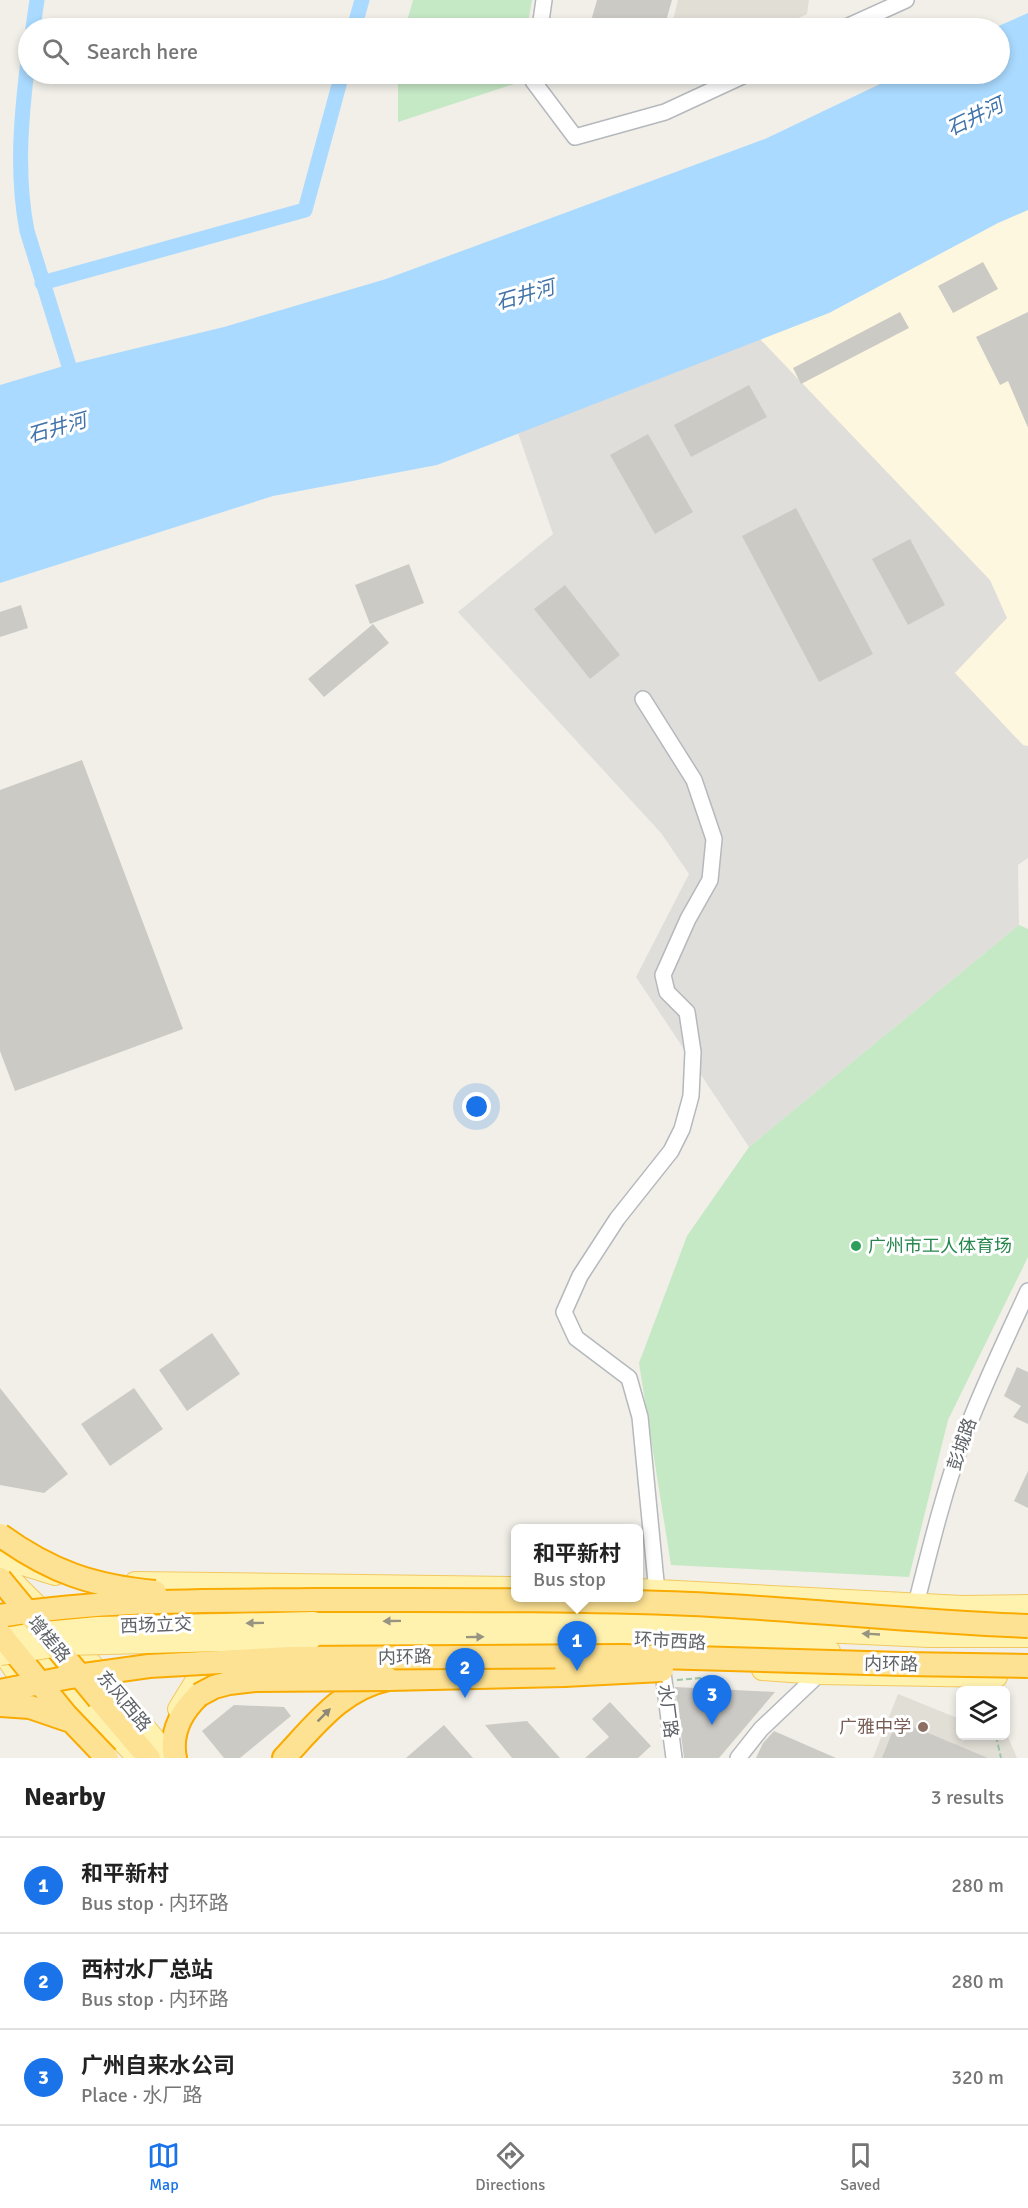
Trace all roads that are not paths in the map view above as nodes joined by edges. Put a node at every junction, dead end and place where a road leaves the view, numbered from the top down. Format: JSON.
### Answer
{"nodes":[{"id":1,"x":544,"y":0,"type":"edge"},
{"id":2,"x":906,"y":0,"type":"edge"},
{"id":3,"x":541,"y":18,"type":"edge"},
{"id":4,"x":866,"y":18,"type":"edge"},
{"id":5,"x":535,"y":84,"type":"edge"},
{"id":6,"x":725,"y":84,"type":"edge"},
{"id":7,"x":643,"y":699,"type":"dead end"},
{"id":8,"x":1028,"y":1291,"type":"edge"},
{"id":9,"x":0,"y":1535,"type":"edge"},
{"id":10,"x":3,"y":1566,"type":"edge"},
{"id":11,"x":511,"y":1588,"type":"edge"},
{"id":12,"x":647,"y":1590,"type":"edge"},
{"id":13,"x":439,"y":1595,"type":"junction"},
{"id":14,"x":0,"y":1596,"type":"edge"},
{"id":15,"x":511,"y":1598,"type":"edge"},
{"id":16,"x":511,"y":1599,"type":"edge"},
{"id":17,"x":834,"y":1599,"type":"junction"},
{"id":18,"x":511,"y":1600,"type":"edge"},
{"id":19,"x":534,"y":1602,"type":"edge"},
{"id":20,"x":637,"y":1602,"type":"edge"},
{"id":21,"x":881,"y":1602,"type":"junction"},
{"id":22,"x":916,"y":1604,"type":"junction"},
{"id":23,"x":1028,"y":1605,"type":"edge"},
{"id":24,"x":170,"y":1609,"type":"junction"},
{"id":25,"x":958,"y":1611,"type":"junction"},
{"id":26,"x":0,"y":1615,"type":"edge"},
{"id":27,"x":1028,"y":1616,"type":"edge"},
{"id":28,"x":660,"y":1623,"type":"junction"},
{"id":29,"x":1028,"y":1626,"type":"edge"},
{"id":30,"x":0,"y":1629,"type":"edge"},
{"id":31,"x":780,"y":1629,"type":"junction"},
{"id":32,"x":312,"y":1631,"type":"junction"},
{"id":33,"x":0,"y":1634,"type":"edge"},
{"id":34,"x":929,"y":1637,"type":"junction"},
{"id":35,"x":1028,"y":1637,"type":"edge"},
{"id":36,"x":430,"y":1638,"type":"junction"},
{"id":37,"x":615,"y":1638,"type":"junction"},
{"id":38,"x":0,"y":1639,"type":"edge"},
{"id":39,"x":24,"y":1639,"type":"junction"},
{"id":40,"x":79,"y":1648,"type":"junction"},
{"id":41,"x":0,"y":1649,"type":"edge"},
{"id":42,"x":1028,"y":1655,"type":"edge"},
{"id":43,"x":347,"y":1662,"type":"junction"},
{"id":44,"x":816,"y":1662,"type":"junction"},
{"id":45,"x":662,"y":1665,"type":"junction"},
{"id":46,"x":1028,"y":1666,"type":"edge"},
{"id":47,"x":208,"y":1667,"type":"junction"},
{"id":48,"x":3,"y":1669,"type":"edge"},
{"id":49,"x":75,"y":1669,"type":"junction"},
{"id":50,"x":172,"y":1669,"type":"junction"},
{"id":51,"x":102,"y":1675,"type":"junction"},
{"id":52,"x":1028,"y":1677,"type":"edge"},
{"id":53,"x":388,"y":1679,"type":"junction"},
{"id":54,"x":0,"y":1691,"type":"edge"},
{"id":55,"x":75,"y":1692,"type":"junction"},
{"id":56,"x":0,"y":1703,"type":"edge"},
{"id":57,"x":0,"y":1714,"type":"edge"},
{"id":58,"x":90,"y":1741,"type":"junction"},
{"id":59,"x":166,"y":1757,"type":"edge"},
{"id":60,"x":106,"y":1758,"type":"edge"},
{"id":61,"x":121,"y":1758,"type":"edge"},
{"id":62,"x":138,"y":1758,"type":"edge"},
{"id":63,"x":284,"y":1758,"type":"edge"},
{"id":64,"x":674,"y":1758,"type":"edge"},
{"id":65,"x":738,"y":1758,"type":"edge"}],
"edges":[{"from":1,"to":3,"type":"street"},
{"from":2,"to":4,"type":"street"},
{"from":5,"to":6,"type":"street"},
{"from":7,"to":12,"type":"street"},
{"from":8,"to":22,"type":"street","name":"彭城路"},
{"from":9,"to":15,"type":"highway","bridge":true},
{"from":10,"to":13,"type":"main road"},
{"from":10,"to":40,"type":"main road","name":"东风西路"},
{"from":10,"to":59,"type":"highway","name":"增槎路","bridge":true},
{"from":11,"to":13,"type":"main road"},
{"from":12,"to":17,"type":"main road"},
{"from":12,"to":28,"type":"street"},
{"from":13,"to":18,"type":"main road"},
{"from":13,"to":24,"type":"main road"},
{"from":14,"to":39,"type":"main road"},
{"from":16,"to":26,"type":"highway","bridge":true},
{"from":17,"to":21,"type":"main road"},
{"from":17,"to":31,"type":"main road"},
{"from":19,"to":28,"type":"main road"},
{"from":20,"to":29,"type":"highway","bridge":true},
{"from":21,"to":22,"type":"main road"},
{"from":21,"to":25,"type":"street"},
{"from":22,"to":25,"type":"main road"},
{"from":23,"to":25,"type":"main road"},
{"from":24,"to":40,"type":"main road"},
{"from":24,"to":50,"type":"street"},
{"from":25,"to":27,"type":"street"},
{"from":25,"to":34,"type":"street"},
{"from":26,"to":39,"type":"main road"},
{"from":28,"to":31,"type":"main road","name":"环市西路"},
{"from":28,"to":32,"type":"main road","name":"环市西路","one_way":true},
{"from":30,"to":39,"type":"main road"},
{"from":34,"to":31,"type":"main road","name":"环市西路","one_way":true},
{"from":32,"to":36,"type":"main road","name":"环市西路"},
{"from":32,"to":38,"type":"main road","name":"西场立交","one_way":true,"bridge":true},
{"from":32,"to":48,"type":"main road","name":"西场立交","bridge":true},
{"from":33,"to":60,"type":"highway","bridge":true},
{"from":34,"to":35,"type":"main road","name":"环市西路"},
{"from":36,"to":37,"type":"main road","name":"环市西路","one_way":true},
{"from":36,"to":43,"type":"main road"},
{"from":37,"to":44,"type":"main road","name":"环市西路"},
{"from":37,"to":45,"type":"main road"},
{"from":39,"to":48,"type":"main road"},
{"from":39,"to":49,"type":"main road"},
{"from":39,"to":55,"type":"main road"},
{"from":40,"to":49,"type":"main road"},
{"from":40,"to":51,"type":"main road","name":"东风西路"},
{"from":41,"to":48,"type":"main road"},
{"from":42,"to":44,"type":"main road","name":"环市西路"},
{"from":43,"to":45,"type":"main road"},
{"from":43,"to":47,"type":"main road"},
{"from":44,"to":45,"type":"main road"},
{"from":44,"to":46,"type":"highway","name":"内环路","bridge":true},
{"from":44,"to":52,"type":"main road"},
{"from":44,"to":53,"type":"highway","bridge":true},
{"from":44,"to":54,"type":"highway","name":"内环路","bridge":true},
{"from":44,"to":65,"type":"street"},
{"from":45,"to":64,"type":"street","name":"水厂路"},
{"from":47,"to":50,"type":"main road"},
{"from":47,"to":59,"type":"main road"},
{"from":48,"to":58,"type":"main road"},
{"from":49,"to":51,"type":"main road"},
{"from":49,"to":55,"type":"main road"},
{"from":50,"to":51,"type":"main road"},
{"from":51,"to":59,"type":"main road","name":"东风西路"},
{"from":53,"to":59,"type":"highway","bridge":true},
{"from":63,"to":53,"type":"highway","one_way":true,"bridge":true},
{"from":55,"to":58,"type":"main road"},
{"from":55,"to":62,"type":"main road"},
{"from":56,"to":58,"type":"street"},
{"from":56,"to":61,"type":"highway","bridge":true},
{"from":57,"to":58,"type":"street"},
{"from":58,"to":60,"type":"main road"}]}
